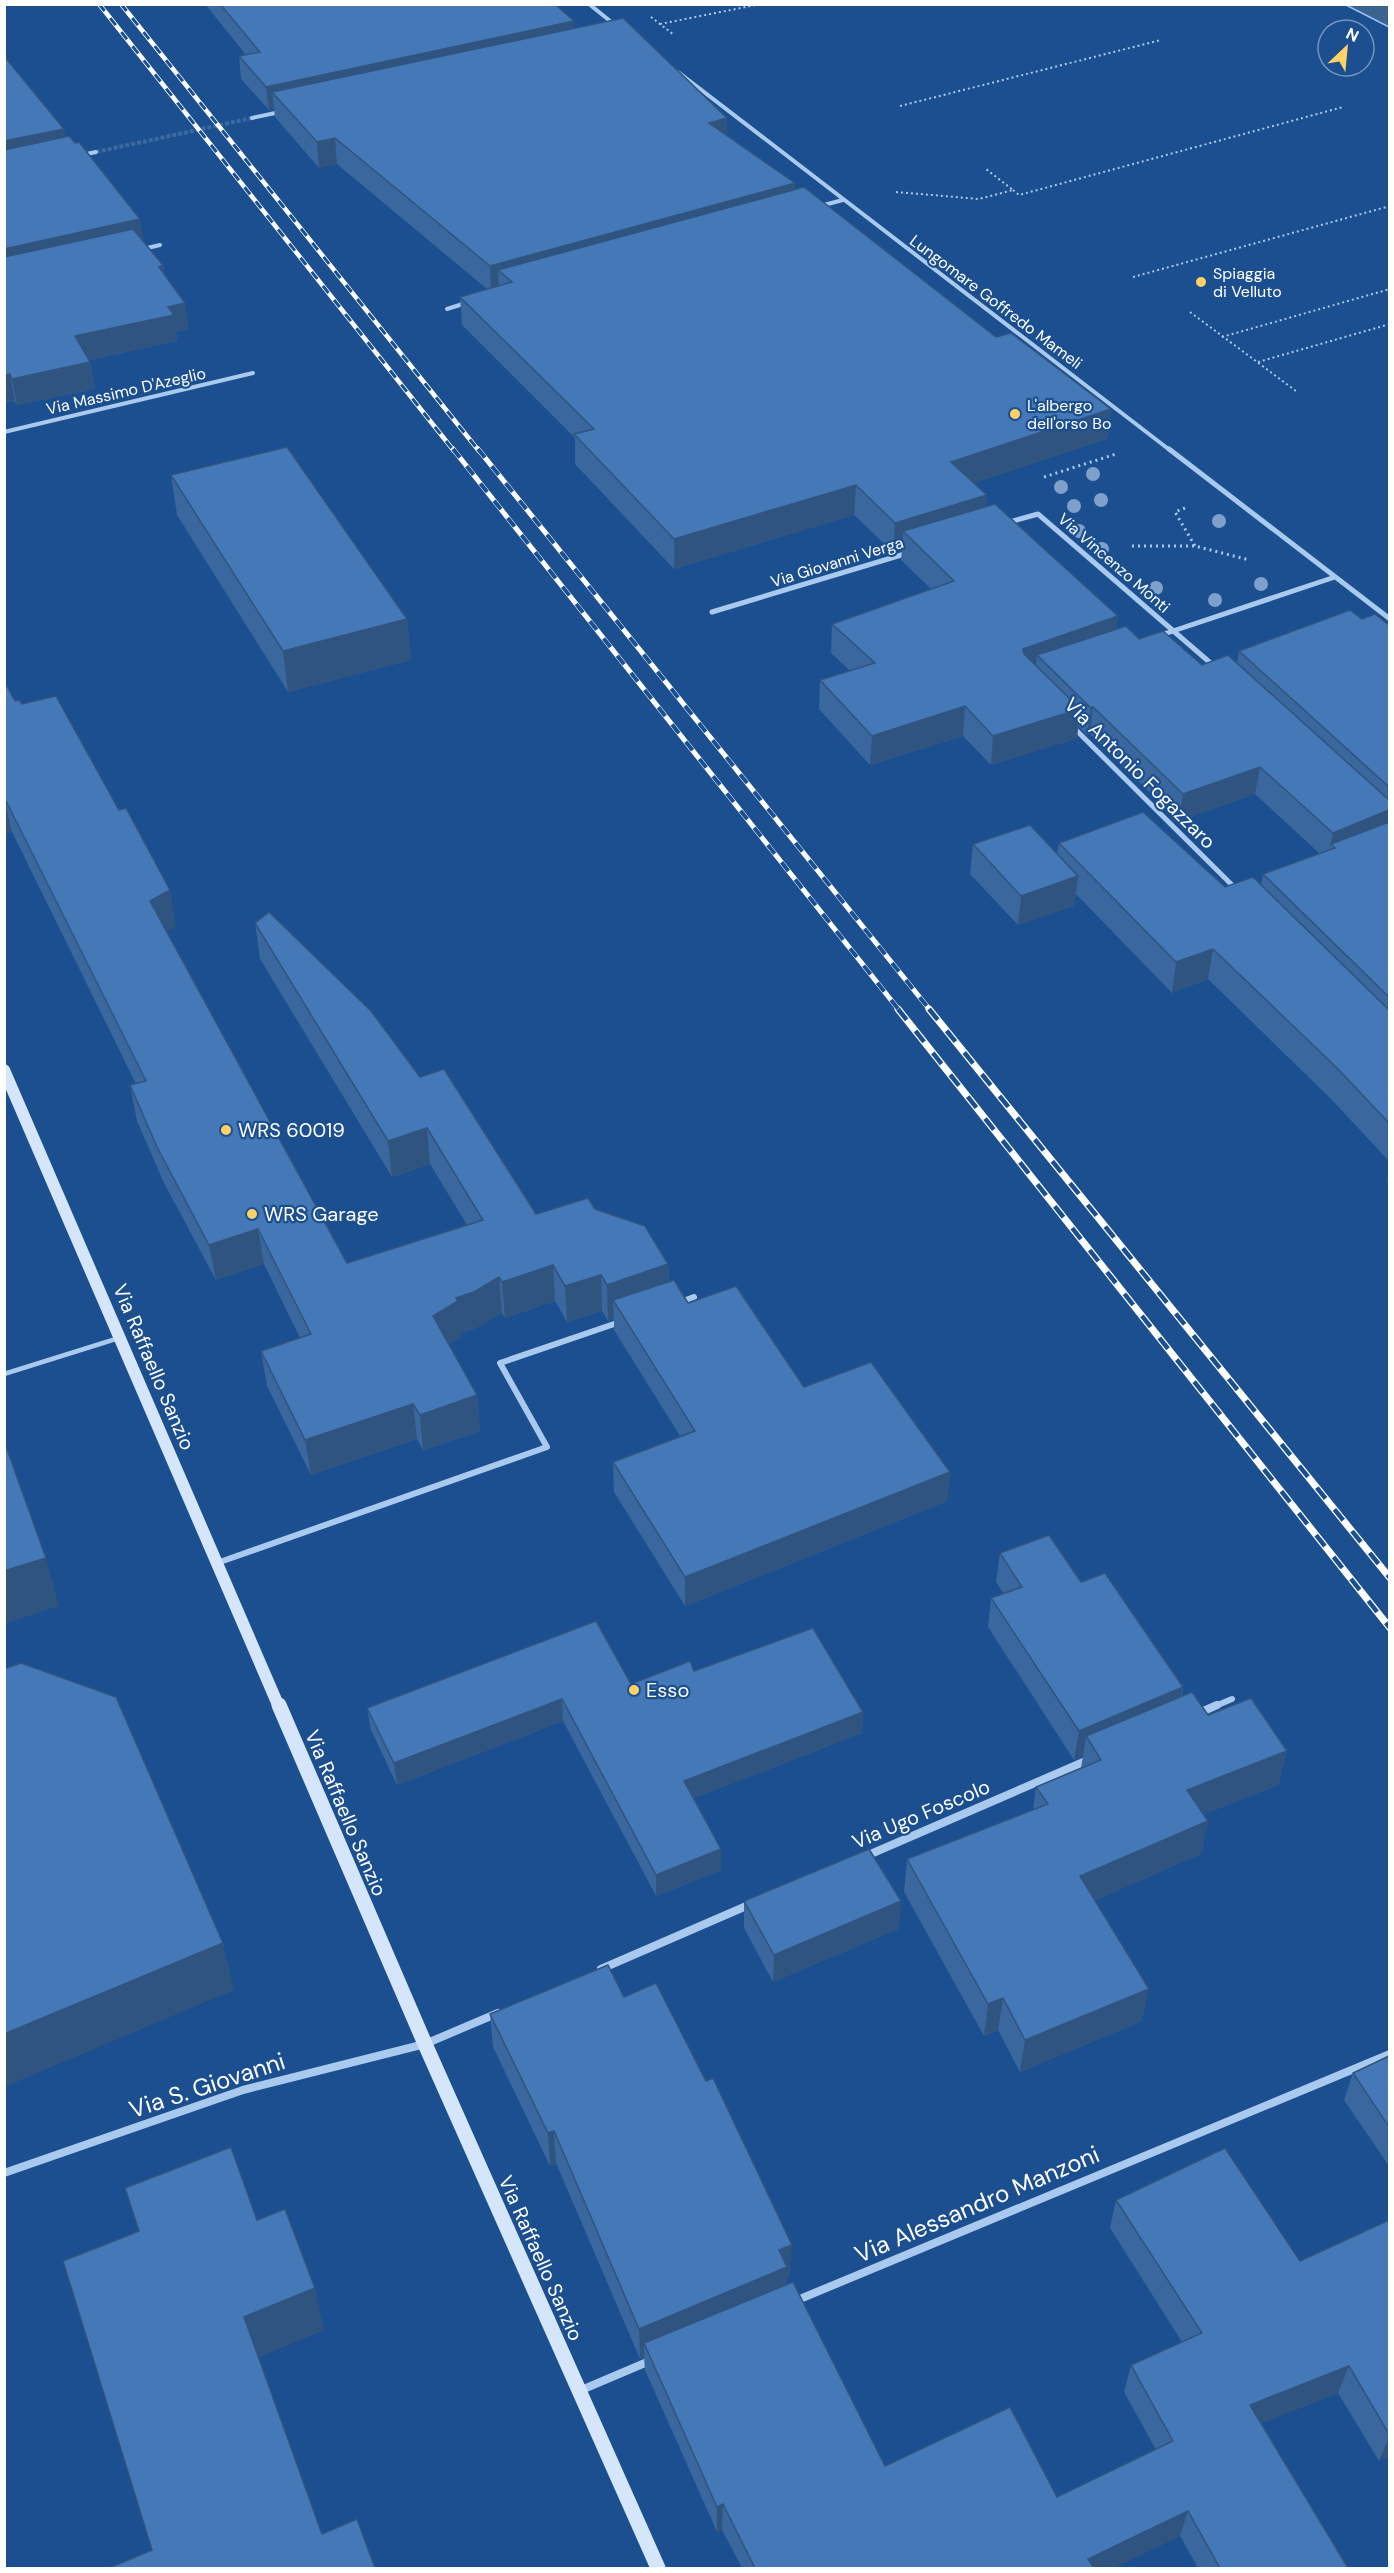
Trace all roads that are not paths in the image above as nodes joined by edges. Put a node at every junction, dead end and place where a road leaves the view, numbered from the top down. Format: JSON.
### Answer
{"nodes":[{"id":1,"x":590,"y":4,"type":"edge"},
{"id":2,"x":620,"y":29,"type":"edge"},
{"id":3,"x":677,"y":71,"type":"edge"},
{"id":4,"x":286,"y":110,"type":"edge"},
{"id":5,"x":252,"y":118,"type":"tunnel mouth"},
{"id":6,"x":96,"y":152,"type":"tunnel mouth"},
{"id":7,"x":73,"y":157,"type":"edge"},
{"id":8,"x":843,"y":200,"type":"junction"},
{"id":9,"x":809,"y":209,"type":"edge"},
{"id":10,"x":160,"y":245,"type":"dead end"},
{"id":11,"x":138,"y":250,"type":"edge"},
{"id":12,"x":469,"y":302,"type":"edge"},
{"id":13,"x":447,"y":309,"type":"dead end"},
{"id":14,"x":253,"y":373,"type":"dead end"},
{"id":15,"x":4,"y":432,"type":"edge"},
{"id":16,"x":1004,"y":524,"type":"edge"},
{"id":17,"x":914,"y":551,"type":"edge"},
{"id":18,"x":1335,"y":577,"type":"junction"},
{"id":19,"x":712,"y":612,"type":"dead end"},
{"id":20,"x":1389,"y":619,"type":"edge"},
{"id":21,"x":1175,"y":631,"type":"junction"},
{"id":22,"x":1154,"y":638,"type":"edge"},
{"id":23,"x":1218,"y":670,"type":"edge"},
{"id":24,"x":1067,"y":722,"type":"edge"},
{"id":25,"x":1245,"y":899,"type":"edge"},
{"id":26,"x":4,"y":1070,"type":"edge"},
{"id":27,"x":693,"y":1297,"type":"dead end"},
{"id":28,"x":672,"y":1304,"type":"edge"},
{"id":29,"x":629,"y":1319,"type":"edge"},
{"id":30,"x":120,"y":1338,"type":"junction"},
{"id":31,"x":4,"y":1374,"type":"edge"},
{"id":32,"x":217,"y":1563,"type":"junction"},
{"id":33,"x":1232,"y":1699,"type":"dead end"},
{"id":34,"x":1188,"y":1718,"type":"edge"},
{"id":35,"x":1101,"y":1755,"type":"edge"},
{"id":36,"x":861,"y":1857,"type":"edge"},
{"id":37,"x":763,"y":1899,"type":"edge"},
{"id":38,"x":588,"y":1974,"type":"edge"},
{"id":39,"x":501,"y":2012,"type":"edge"},
{"id":40,"x":425,"y":2044,"type":"junction"},
{"id":41,"x":1389,"y":2054,"type":"edge"},
{"id":42,"x":4,"y":2173,"type":"edge"},
{"id":43,"x":787,"y":2304,"type":"edge"},
{"id":44,"x":667,"y":2355,"type":"edge"},
{"id":45,"x":579,"y":2391,"type":"junction"},
{"id":46,"x":658,"y":2568,"type":"edge"}],
"edges":[{"from":1,"to":2,"type":"street"},
{"from":3,"to":8,"type":"street","name":"Lungomare Goffredo Mameli"},
{"from":4,"to":5,"type":"street"},
{"from":6,"to":7,"type":"street"},
{"from":8,"to":9,"type":"street"},
{"from":8,"to":18,"type":"street","name":"Lungomare Goffredo Mameli"},
{"from":10,"to":11,"type":"street"},
{"from":12,"to":13,"type":"street"},
{"from":14,"to":15,"type":"street","name":"Via Massimo D'Azeglio"},
{"from":16,"to":21,"type":"street","name":"Via Vincenzo Monti"},
{"from":17,"to":19,"type":"street","name":"Via Giovanni Verga"},
{"from":18,"to":20,"type":"street","name":"Lungomare Goffredo Mameli"},
{"from":18,"to":21,"type":"street"},
{"from":21,"to":22,"type":"street"},
{"from":21,"to":23,"type":"street","name":"Via Vincenzo Monti"},
{"from":24,"to":25,"type":"street","name":"Via Antonio Fogazzaro"},
{"from":26,"to":30,"type":"main road","name":"Via Raffaello Sanzio"},
{"from":27,"to":28,"type":"street"},
{"from":29,"to":32,"type":"street"},
{"from":30,"to":31,"type":"lane"},
{"from":30,"to":32,"type":"main road","name":"Via Raffaello Sanzio"},
{"from":32,"to":40,"type":"main road","name":"Via Raffaello Sanzio"},
{"from":33,"to":34,"type":"street"},
{"from":35,"to":36,"type":"street","name":"Via Ugo Foscolo"},
{"from":37,"to":38,"type":"street"},
{"from":39,"to":40,"type":"street"},
{"from":40,"to":42,"type":"street","name":"Via S. Giovanni"},
{"from":40,"to":45,"type":"main road","name":"Via Raffaello Sanzio"},
{"from":41,"to":43,"type":"street","name":"Via Alessandro Manzoni"},
{"from":44,"to":45,"type":"street"},
{"from":45,"to":46,"type":"main road","name":"Via Raffaello Sanzio"}]}
